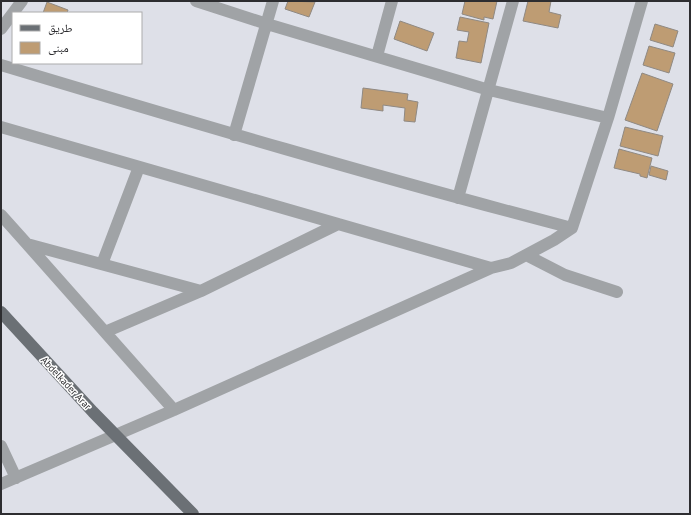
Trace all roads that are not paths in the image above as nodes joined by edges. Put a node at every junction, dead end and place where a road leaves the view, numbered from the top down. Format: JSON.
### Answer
{"nodes":[{"id":1,"x":22,"y":1,"type":"edge"},
{"id":2,"x":196,"y":1,"type":"edge"},
{"id":3,"x":273,"y":1,"type":"edge"},
{"id":4,"x":392,"y":1,"type":"edge"},
{"id":5,"x":513,"y":1,"type":"edge"},
{"id":6,"x":642,"y":1,"type":"edge"},
{"id":7,"x":14,"y":12,"type":"edge"},
{"id":8,"x":12,"y":14,"type":"edge"},
{"id":9,"x":267,"y":24,"type":"junction"},
{"id":10,"x":1,"y":29,"type":"edge"},
{"id":11,"x":377,"y":56,"type":"junction"},
{"id":12,"x":1,"y":65,"type":"edge"},
{"id":13,"x":489,"y":90,"type":"junction"},
{"id":14,"x":608,"y":118,"type":"junction"},
{"id":15,"x":1,"y":127,"type":"edge"},
{"id":16,"x":234,"y":135,"type":"junction"},
{"id":17,"x":139,"y":166,"type":"junction"},
{"id":18,"x":458,"y":198,"type":"junction"},
{"id":19,"x":1,"y":215,"type":"edge"},
{"id":20,"x":338,"y":224,"type":"junction"},
{"id":21,"x":572,"y":228,"type":"junction"},
{"id":22,"x":27,"y":244,"type":"junction"},
{"id":23,"x":526,"y":255,"type":"junction"},
{"id":24,"x":102,"y":264,"type":"junction"},
{"id":25,"x":491,"y":268,"type":"junction"},
{"id":26,"x":201,"y":291,"type":"junction"},
{"id":27,"x":617,"y":292,"type":"dead end"},
{"id":28,"x":1,"y":312,"type":"edge"},
{"id":29,"x":105,"y":332,"type":"junction"},
{"id":30,"x":174,"y":410,"type":"junction"},
{"id":31,"x":116,"y":436,"type":"junction"},
{"id":32,"x":1,"y":446,"type":"edge"},
{"id":33,"x":16,"y":478,"type":"junction"},
{"id":34,"x":1,"y":484,"type":"edge"},
{"id":35,"x":193,"y":514,"type":"edge"}],
"edges":[{"from":1,"to":7,"type":"street"},
{"from":2,"to":9,"type":"street"},
{"from":3,"to":9,"type":"street"},
{"from":4,"to":11,"type":"street"},
{"from":5,"to":13,"type":"street"},
{"from":6,"to":14,"type":"street"},
{"from":8,"to":10,"type":"street"},
{"from":9,"to":11,"type":"street"},
{"from":9,"to":16,"type":"street"},
{"from":11,"to":13,"type":"street"},
{"from":12,"to":16,"type":"street"},
{"from":13,"to":14,"type":"street"},
{"from":13,"to":18,"type":"street"},
{"from":14,"to":21,"type":"street"},
{"from":15,"to":17,"type":"street"},
{"from":16,"to":18,"type":"street"},
{"from":17,"to":20,"type":"street"},
{"from":17,"to":24,"type":"street"},
{"from":18,"to":21,"type":"street"},
{"from":19,"to":22,"type":"street"},
{"from":20,"to":25,"type":"street"},
{"from":20,"to":26,"type":"street"},
{"from":21,"to":23,"type":"street"},
{"from":22,"to":24,"type":"street"},
{"from":22,"to":29,"type":"street"},
{"from":23,"to":25,"type":"street"},
{"from":23,"to":27,"type":"street"},
{"from":24,"to":26,"type":"street"},
{"from":25,"to":30,"type":"street"},
{"from":26,"to":29,"type":"street"},
{"from":28,"to":31,"type":"main road","name":"Abdelkader Arar"},
{"from":29,"to":30,"type":"street"},
{"from":30,"to":31,"type":"street"},
{"from":31,"to":33,"type":"street"},
{"from":31,"to":35,"type":"main road","name":"Abdelkader Arar"},
{"from":32,"to":33,"type":"street"},
{"from":33,"to":34,"type":"street"}]}
